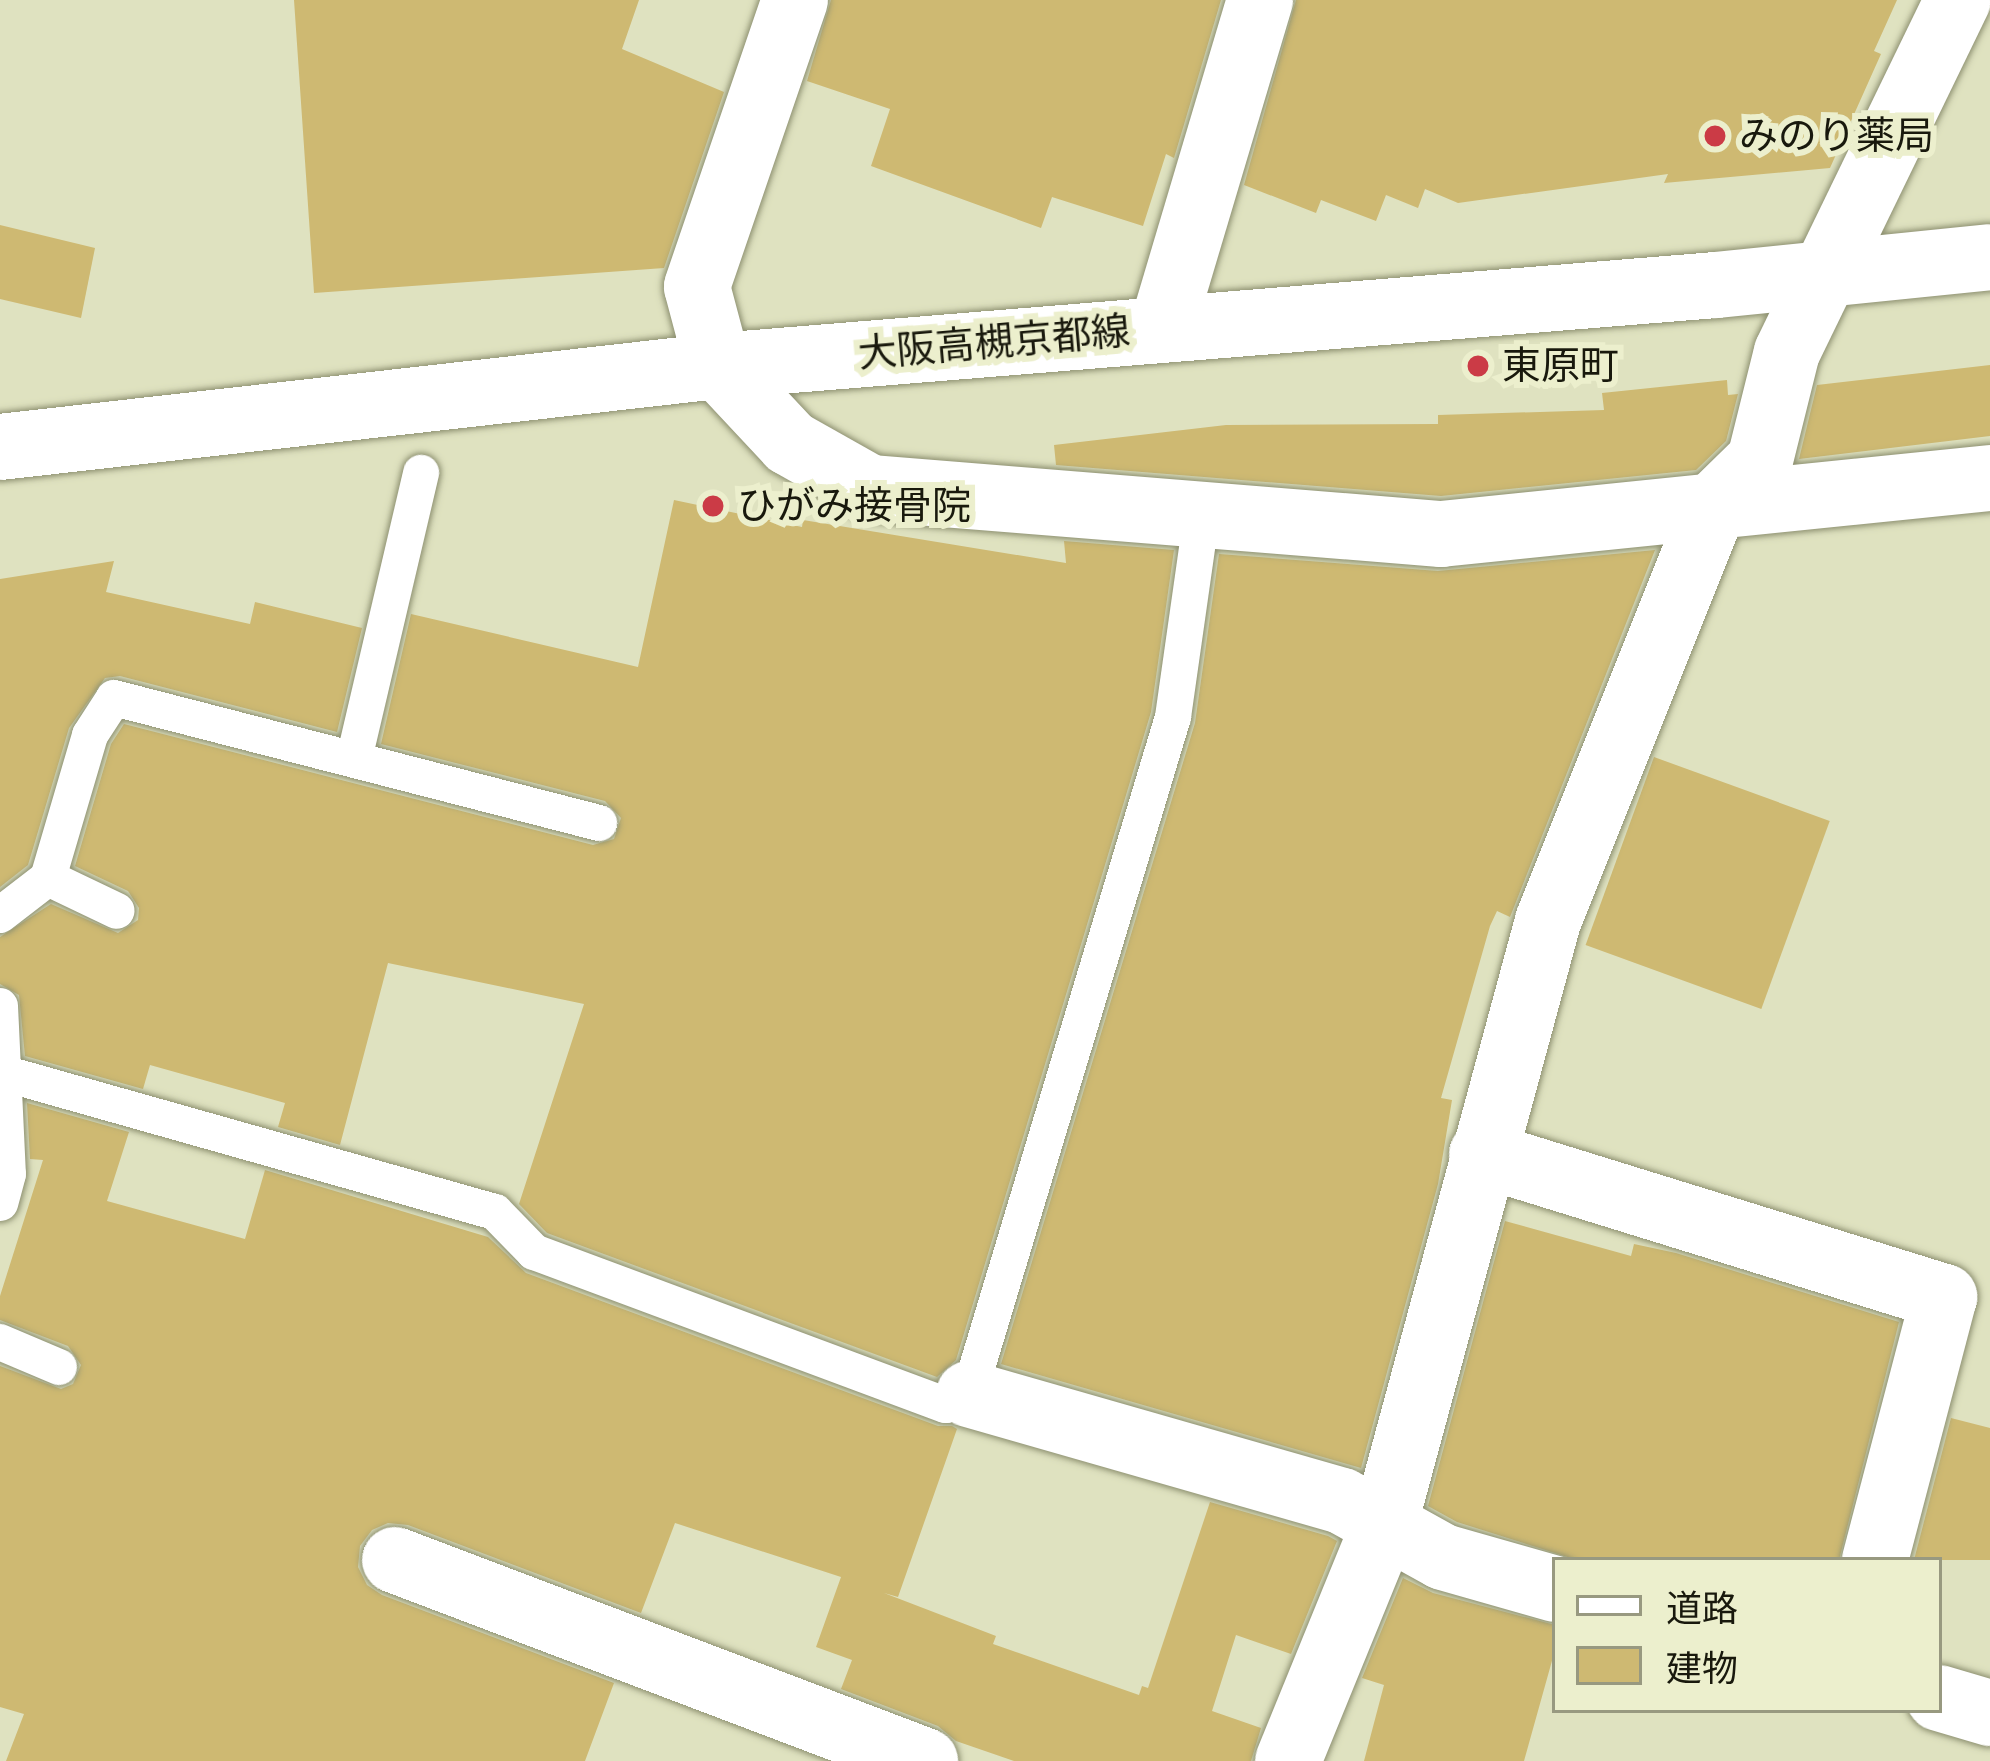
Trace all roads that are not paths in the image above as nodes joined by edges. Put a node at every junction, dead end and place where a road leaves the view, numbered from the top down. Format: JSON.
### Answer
{"nodes":[{"id":1,"x":795,"y":0,"type":"edge"},
{"id":2,"x":1259,"y":0,"type":"edge"},
{"id":3,"x":1958,"y":0,"type":"edge"},
{"id":4,"x":1990,"y":257,"type":"edge"},
{"id":5,"x":1825,"y":275,"type":"junction"},
{"id":6,"x":1162,"y":329,"type":"junction"},
{"id":7,"x":718,"y":366,"type":"junction"},
{"id":8,"x":0,"y":447,"type":"edge"},
{"id":9,"x":421,"y":473,"type":"dead end"},
{"id":10,"x":1990,"y":478,"type":"edge"},
{"id":11,"x":1714,"y":505,"type":"junction"},
{"id":12,"x":1202,"y":514,"type":"junction"},
{"id":13,"x":354,"y":759,"type":"junction"},
{"id":14,"x":599,"y":823,"type":"dead end"},
{"id":15,"x":48,"y":878,"type":"junction"},
{"id":16,"x":117,"y":911,"type":"dead end"},
{"id":17,"x":0,"y":915,"type":"edge"},
{"id":18,"x":0,"y":1006,"type":"edge"},
{"id":19,"x":3,"y":1073,"type":"junction"},
{"id":20,"x":1482,"y":1154,"type":"junction"},
{"id":21,"x":0,"y":1203,"type":"edge"},
{"id":22,"x":0,"y":1342,"type":"edge"},
{"id":23,"x":59,"y":1366,"type":"dead end"},
{"id":24,"x":969,"y":1394,"type":"junction"},
{"id":25,"x":1384,"y":1526,"type":"junction"},
{"id":26,"x":1876,"y":1557,"type":"edge"},
{"id":27,"x":395,"y":1560,"type":"dead end"},
{"id":28,"x":1552,"y":1588,"type":"edge"},
{"id":29,"x":1942,"y":1699,"type":"edge"},
{"id":30,"x":1990,"y":1713,"type":"edge"},
{"id":31,"x":926,"y":1761,"type":"edge"},
{"id":32,"x":1288,"y":1761,"type":"edge"}],
"edges":[{"from":1,"to":7,"type":"street"},
{"from":2,"to":6,"type":"street"},
{"from":3,"to":5,"type":"street"},
{"from":4,"to":5,"type":"street","name":"大阪高槻京都線"},
{"from":5,"to":6,"type":"street","name":"大阪高槻京都線"},
{"from":5,"to":11,"type":"street"},
{"from":6,"to":7,"type":"street","name":"大阪高槻京都線"},
{"from":7,"to":8,"type":"street","name":"大阪高槻京都線"},
{"from":7,"to":12,"type":"street"},
{"from":9,"to":13,"type":"lane"},
{"from":10,"to":11,"type":"street"},
{"from":11,"to":12,"type":"street"},
{"from":11,"to":20,"type":"street"},
{"from":12,"to":24,"type":"lane"},
{"from":13,"to":14,"type":"lane"},
{"from":13,"to":15,"type":"lane"},
{"from":15,"to":16,"type":"lane"},
{"from":15,"to":17,"type":"lane"},
{"from":18,"to":19,"type":"lane"},
{"from":19,"to":21,"type":"lane"},
{"from":19,"to":24,"type":"lane"},
{"from":20,"to":25,"type":"street"},
{"from":20,"to":26,"type":"street"},
{"from":22,"to":23,"type":"lane"},
{"from":24,"to":25,"type":"street"},
{"from":25,"to":28,"type":"street"},
{"from":25,"to":32,"type":"street"},
{"from":27,"to":31,"type":"street"},
{"from":29,"to":30,"type":"street"}]}
